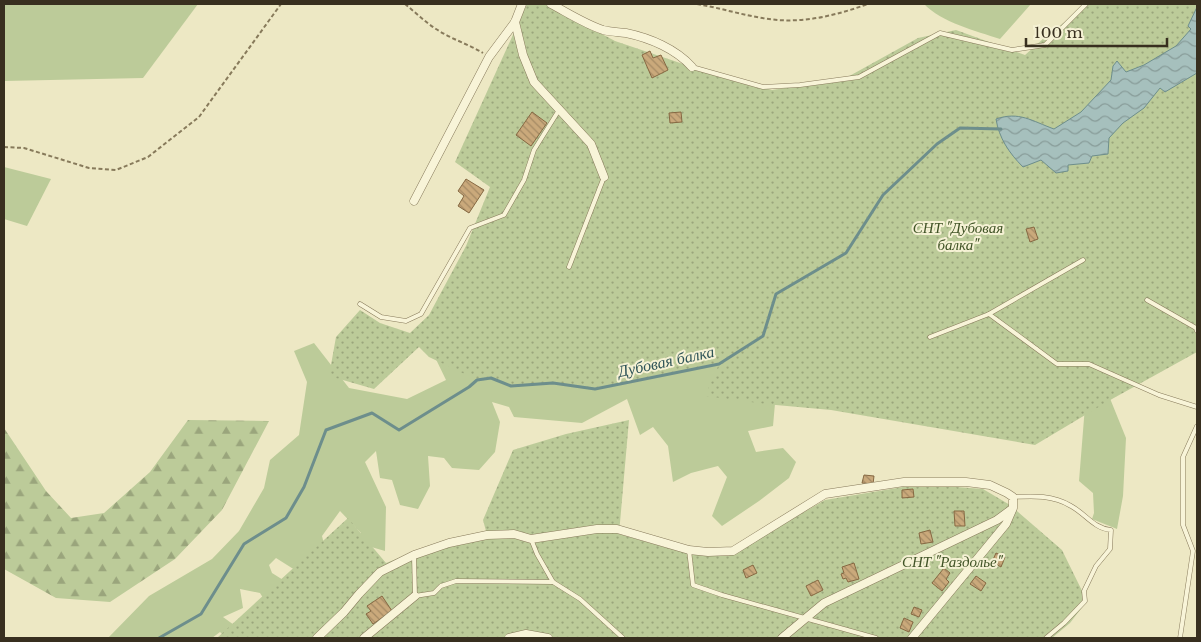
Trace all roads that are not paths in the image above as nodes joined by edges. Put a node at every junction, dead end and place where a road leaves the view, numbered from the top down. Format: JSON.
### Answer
{"nodes":[{"id":1,"x":522,"y":4,"type":"edge"},
{"id":2,"x":551,"y":4,"type":"edge"},
{"id":3,"x":1086,"y":4,"type":"edge"},
{"id":4,"x":515,"y":22,"type":"junction"},
{"id":5,"x":692,"y":67,"type":"joint"},
{"id":6,"x":559,"y":110,"type":"junction"},
{"id":7,"x":604,"y":177,"type":"joint"},
{"id":8,"x":414,"y":201,"type":"dead end"},
{"id":9,"x":1083,"y":260,"type":"dead end"},
{"id":10,"x":569,"y":267,"type":"dead end"},
{"id":11,"x":1147,"y":300,"type":"dead end"},
{"id":12,"x":360,"y":304,"type":"dead end"},
{"id":13,"x":989,"y":314,"type":"junction"},
{"id":14,"x":1197,"y":332,"type":"edge"},
{"id":15,"x":930,"y":337,"type":"dead end"},
{"id":16,"x":1197,"y":407,"type":"edge"},
{"id":17,"x":1197,"y":426,"type":"edge"},
{"id":18,"x":1013,"y":497,"type":"junction"},
{"id":19,"x":1013,"y":508,"type":"junction"},
{"id":20,"x":531,"y":539,"type":"junction"},
{"id":21,"x":689,"y":550,"type":"junction"},
{"id":22,"x":414,"y":555,"type":"junction"},
{"id":23,"x":553,"y":582,"type":"junction"},
{"id":24,"x":415,"y":596,"type":"junction"},
{"id":25,"x":806,"y":618,"type":"junction"},
{"id":26,"x":316,"y":638,"type":"edge"},
{"id":27,"x":364,"y":638,"type":"edge"},
{"id":28,"x":509,"y":638,"type":"edge"},
{"id":29,"x":548,"y":638,"type":"edge"},
{"id":30,"x":623,"y":638,"type":"edge"},
{"id":31,"x":782,"y":638,"type":"edge"},
{"id":32,"x":876,"y":638,"type":"edge"},
{"id":33,"x":912,"y":638,"type":"edge"},
{"id":34,"x":1046,"y":638,"type":"edge"},
{"id":35,"x":1180,"y":638,"type":"edge"}],
"edges":[{"from":1,"to":4,"type":"street"},
{"from":2,"to":5,"type":"street"},
{"from":3,"to":5,"type":"lane"},
{"from":4,"to":6,"type":"street"},
{"from":4,"to":8,"type":"street"},
{"from":6,"to":7,"type":"street"},
{"from":6,"to":12,"type":"lane"},
{"from":7,"to":10,"type":"lane"},
{"from":9,"to":13,"type":"lane"},
{"from":11,"to":14,"type":"lane"},
{"from":13,"to":15,"type":"lane"},
{"from":13,"to":16,"type":"lane"},
{"from":17,"to":35,"type":"lane"},
{"from":18,"to":19,"type":"street"},
{"from":18,"to":21,"type":"street"},
{"from":18,"to":34,"type":"lane"},
{"from":19,"to":25,"type":"street"},
{"from":19,"to":33,"type":"street"},
{"from":20,"to":21,"type":"street"},
{"from":20,"to":22,"type":"street"},
{"from":20,"to":23,"type":"lane"},
{"from":21,"to":25,"type":"lane"},
{"from":22,"to":24,"type":"lane"},
{"from":22,"to":26,"type":"street"},
{"from":23,"to":24,"type":"lane"},
{"from":23,"to":30,"type":"lane"},
{"from":24,"to":27,"type":"street"},
{"from":25,"to":31,"type":"street"},
{"from":25,"to":32,"type":"lane"},
{"from":28,"to":29,"type":"street"}]}
